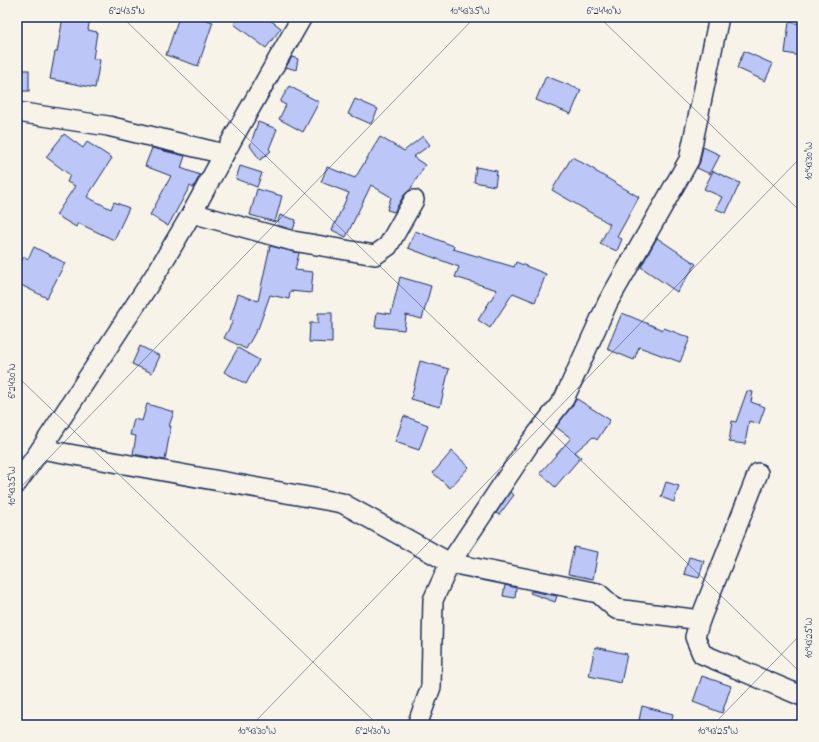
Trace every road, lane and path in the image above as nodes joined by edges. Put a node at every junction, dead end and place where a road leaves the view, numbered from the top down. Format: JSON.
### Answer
{"nodes":[{"id":1,"x":302,"y":17,"type":"edge"},
{"id":2,"x":719,"y":17,"type":"edge"},
{"id":3,"x":17,"y":112,"type":"edge"},
{"id":4,"x":224,"y":154,"type":"junction"},
{"id":5,"x":414,"y":200,"type":"dead end"},
{"id":6,"x":192,"y":213,"type":"junction"},
{"id":7,"x":41,"y":448,"type":"junction"},
{"id":8,"x":758,"y":473,"type":"dead end"},
{"id":9,"x":17,"y":483,"type":"edge"},
{"id":10,"x":450,"y":563,"type":"junction"},
{"id":11,"x":700,"y":620,"type":"junction"},
{"id":12,"x":802,"y":696,"type":"edge"},
{"id":13,"x":417,"y":725,"type":"edge"}],
"edges":[{"from":1,"to":4,"type":"street"},
{"from":2,"to":10,"type":"street"},
{"from":3,"to":4,"type":"street"},
{"from":4,"to":6,"type":"street"},
{"from":5,"to":6,"type":"street"},
{"from":6,"to":7,"type":"street"},
{"from":7,"to":9,"type":"street"},
{"from":7,"to":10,"type":"street"},
{"from":8,"to":11,"type":"street"},
{"from":10,"to":11,"type":"street"},
{"from":10,"to":13,"type":"street"},
{"from":11,"to":12,"type":"street"}]}
